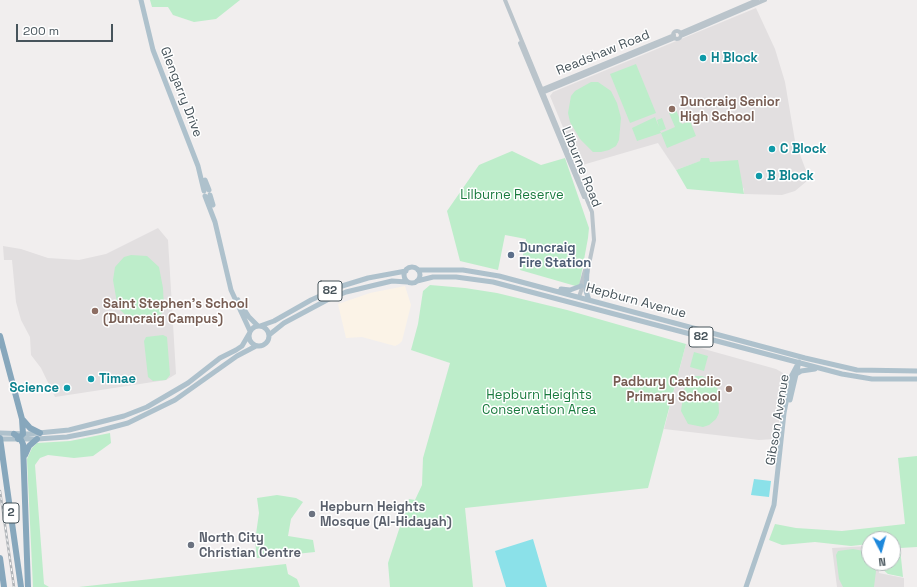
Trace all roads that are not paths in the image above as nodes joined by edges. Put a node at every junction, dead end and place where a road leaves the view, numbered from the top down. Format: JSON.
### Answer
{"nodes":[{"id":1,"x":142,"y":0,"type":"edge"},
{"id":2,"x":502,"y":0,"type":"edge"},
{"id":3,"x":505,"y":0,"type":"edge"},
{"id":4,"x":757,"y":0,"type":"edge"},
{"id":5,"x":765,"y":0,"type":"edge"},
{"id":6,"x":681,"y":34,"type":"junction"},
{"id":7,"x":541,"y":91,"type":"junction"},
{"id":8,"x":207,"y":193,"type":"junction"},
{"id":9,"x":418,"y":270,"type":"junction"},
{"id":10,"x":406,"y":271,"type":"junction"},
{"id":11,"x":587,"y":271,"type":"junction"},
{"id":12,"x":466,"y":278,"type":"junction"},
{"id":13,"x":509,"y":278,"type":"junction"},
{"id":14,"x":417,"y":281,"type":"junction"},
{"id":15,"x":407,"y":282,"type":"junction"},
{"id":16,"x":538,"y":286,"type":"junction"},
{"id":17,"x":581,"y":286,"type":"junction"},
{"id":18,"x":579,"y":297,"type":"junction"},
{"id":19,"x":564,"y":300,"type":"junction"},
{"id":20,"x":589,"y":300,"type":"junction"},
{"id":21,"x":616,"y":314,"type":"junction"},
{"id":22,"x":259,"y":326,"type":"junction"},
{"id":23,"x":250,"y":332,"type":"junction"},
{"id":24,"x":269,"y":335,"type":"junction"},
{"id":25,"x":0,"y":336,"type":"edge"},
{"id":26,"x":256,"y":346,"type":"junction"},
{"id":27,"x":794,"y":355,"type":"junction"},
{"id":28,"x":804,"y":358,"type":"junction"},
{"id":29,"x":787,"y":360,"type":"junction"},
{"id":30,"x":797,"y":363,"type":"junction"},
{"id":31,"x":818,"y":368,"type":"junction"},
{"id":32,"x":917,"y":372,"type":"edge"},
{"id":33,"x":794,"y":376,"type":"junction"},
{"id":34,"x":917,"y":379,"type":"edge"},
{"id":35,"x":22,"y":418,"type":"junction"},
{"id":36,"x":0,"y":433,"type":"edge"},
{"id":37,"x":40,"y":433,"type":"junction"},
{"id":38,"x":6,"y":436,"type":"junction"},
{"id":39,"x":19,"y":437,"type":"junction"},
{"id":40,"x":0,"y":439,"type":"edge"},
{"id":41,"x":37,"y":440,"type":"junction"},
{"id":42,"x":24,"y":464,"type":"junction"},
{"id":43,"x":0,"y":558,"type":"edge"},
{"id":44,"x":4,"y":587,"type":"edge"},
{"id":45,"x":21,"y":587,"type":"edge"},
{"id":46,"x":28,"y":587,"type":"edge"},
{"id":47,"x":746,"y":587,"type":"edge"},
{"id":48,"x":749,"y":587,"type":"edge"}],
"edges":[{"from":1,"to":8,"type":"main road","name":"Glengarry Drive"},
{"from":2,"to":7,"type":"street","name":"Lilburne Road"},
{"from":3,"to":7,"type":"street","name":"Lilburne Road"},
{"from":4,"to":6,"type":"street"},
{"from":5,"to":6,"type":"street"},
{"from":6,"to":7,"type":"street","name":"Readshaw Road"},
{"from":7,"to":11,"type":"street","name":"Lilburne Road"},
{"from":7,"to":17,"type":"street","name":"Lilburne Road"},
{"from":8,"to":22,"type":"main road","name":"Glengarry Drive"},
{"from":8,"to":23,"type":"main road","name":"Glengarry Drive"},
{"from":9,"to":10,"type":"main road"},
{"from":9,"to":13,"type":"main road","name":"Hepburn Avenue","number":"82"},
{"from":9,"to":14,"type":"main road"},
{"from":10,"to":15,"type":"main road"},
{"from":10,"to":22,"type":"main road","number":"82"},
{"from":11,"to":18,"type":"street","name":"Lilburne Road"},
{"from":11,"to":20,"type":"main road"},
{"from":12,"to":13,"type":"main road"},
{"from":12,"to":14,"type":"main road","name":"Hepburn Avenue","number":"82"},
{"from":12,"to":19,"type":"main road","name":"Hepburn Avenue","number":"82"},
{"from":13,"to":16,"type":"main road","name":"Hepburn Avenue","number":"82"},
{"from":14,"to":15,"type":"main road"},
{"from":15,"to":24,"type":"main road","number":"82"},
{"from":16,"to":17,"type":"main road"},
{"from":16,"to":18,"type":"main road","name":"Hepburn Avenue","number":"82"},
{"from":17,"to":18,"type":"street","name":"Lilburne Road"},
{"from":18,"to":19,"type":"main road"},
{"from":18,"to":20,"type":"main road","name":"Hepburn Avenue","number":"82"},
{"from":18,"to":21,"type":"main road"},
{"from":19,"to":21,"type":"main road","name":"Hepburn Avenue","number":"82"},
{"from":20,"to":27,"type":"main road","name":"Hepburn Avenue","number":"82"},
{"from":21,"to":29,"type":"main road","name":"Hepburn Avenue","number":"82"},
{"from":22,"to":23,"type":"main road","number":"82"},
{"from":22,"to":24,"type":"main road"},
{"from":23,"to":26,"type":"main road"},
{"from":23,"to":37,"type":"main road","number":"82"},
{"from":24,"to":26,"type":"main road","number":"82"},
{"from":25,"to":35,"type":"highway"},
{"from":26,"to":41,"type":"main road","number":"82"},
{"from":27,"to":28,"type":"main road","name":"Hepburn Avenue","number":"82"},
{"from":27,"to":30,"type":"main road"},
{"from":28,"to":30,"type":"main road"},
{"from":28,"to":32,"type":"main road","name":"Hepburn Avenue","number":"82"},
{"from":29,"to":30,"type":"main road","name":"Hepburn Avenue","number":"82"},
{"from":29,"to":33,"type":"main road"},
{"from":30,"to":31,"type":"main road","name":"Hepburn Avenue","number":"82"},
{"from":30,"to":33,"type":"main road","name":"Gibson Avenue"},
{"from":31,"to":33,"type":"main road"},
{"from":31,"to":34,"type":"main road","name":"Hepburn Avenue","number":"82"},
{"from":33,"to":47,"type":"main road","name":"Gibson Avenue"},
{"from":33,"to":48,"type":"main road","name":"Gibson Avenue"},
{"from":35,"to":37,"type":"highway"},
{"from":35,"to":39,"type":"highway"},
{"from":36,"to":38,"type":"main road","number":"82"},
{"from":37,"to":39,"type":"main road","number":"82"},
{"from":38,"to":39,"type":"main road","number":"82"},
{"from":38,"to":40,"type":"main road","number":"82"},
{"from":39,"to":41,"type":"main road","number":"82"},
{"from":39,"to":42,"type":"highway"},
{"from":40,"to":45,"type":"highway","number":"2"},
{"from":41,"to":42,"type":"highway"},
{"from":42,"to":46,"type":"highway"},
{"from":43,"to":44,"type":"highway"}]}
